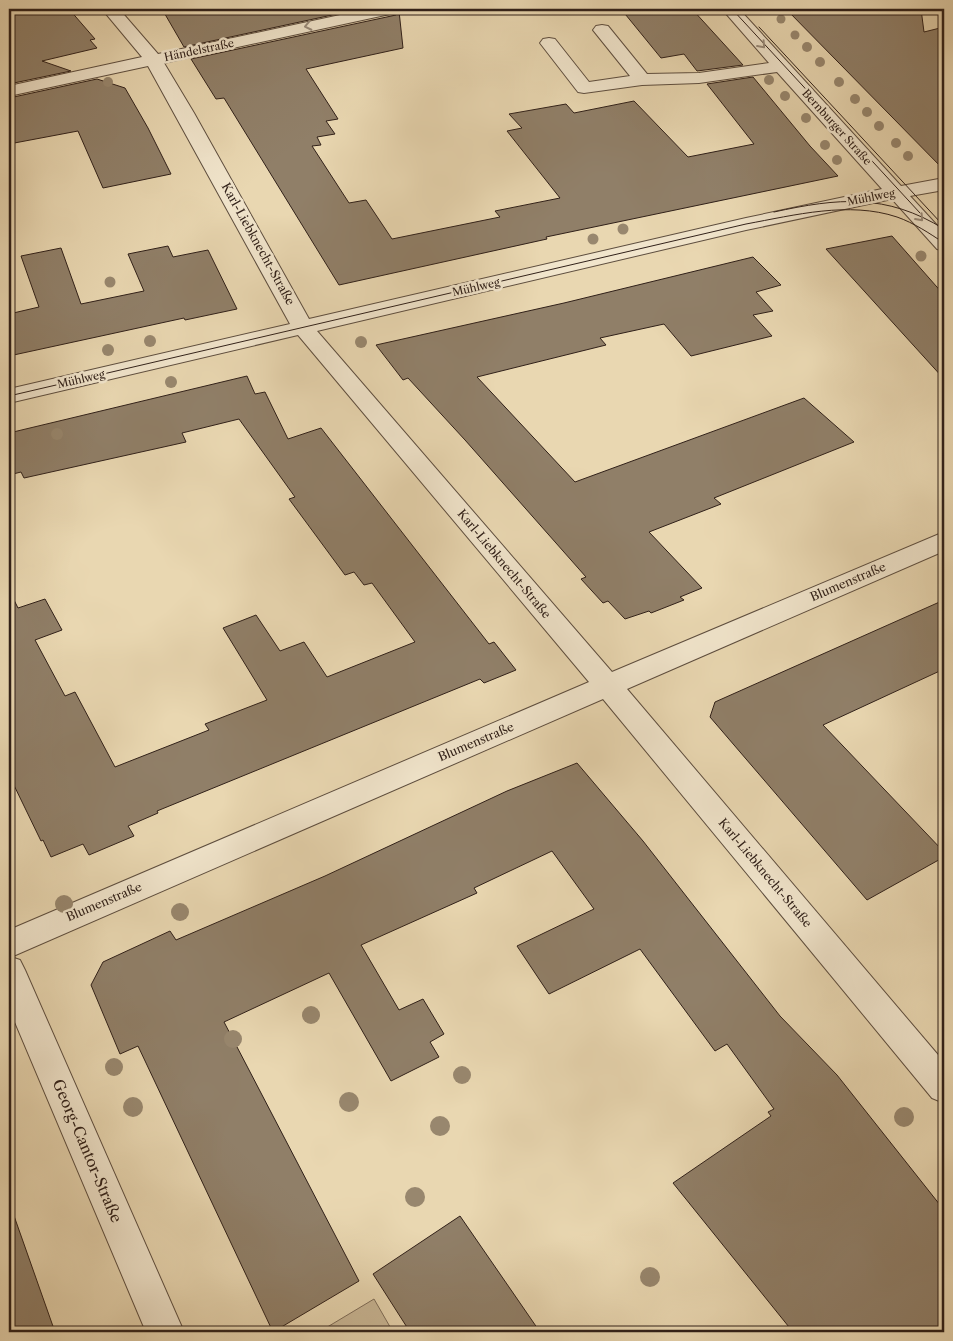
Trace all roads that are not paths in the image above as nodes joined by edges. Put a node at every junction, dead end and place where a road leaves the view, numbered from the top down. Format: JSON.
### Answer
{"nodes":[{"id":1,"x":110,"y":9,"type":"edge"},
{"id":2,"x":390,"y":9,"type":"edge"},
{"id":3,"x":730,"y":9,"type":"edge"},
{"id":4,"x":751,"y":9,"type":"edge"},
{"id":5,"x":602,"y":30,"type":"dead end"},
{"id":6,"x":549,"y":43,"type":"dead end"},
{"id":7,"x":153,"y":59,"type":"junction"},
{"id":8,"x":782,"y":66,"type":"junction"},
{"id":9,"x":642,"y":80,"type":"junction"},
{"id":10,"x":9,"y":91,"type":"edge"},
{"id":11,"x":944,"y":184,"type":"edge"},
{"id":12,"x":905,"y":190,"type":"junction"},
{"id":13,"x":944,"y":221,"type":"edge"},
{"id":14,"x":944,"y":245,"type":"edge"},
{"id":15,"x":303,"y":328,"type":"junction"},
{"id":16,"x":9,"y":396,"type":"edge"},
{"id":17,"x":944,"y":541,"type":"edge"},
{"id":18,"x":607,"y":685,"type":"junction"},
{"id":19,"x":9,"y":944,"type":"edge"},
{"id":20,"x":9,"y":970,"type":"edge"},
{"id":21,"x":944,"y":1087,"type":"edge"},
{"id":22,"x":165,"y":1332,"type":"edge"}],
"edges":[{"from":1,"to":7,"type":"street","name":"Karl-Liebknecht-Straße"},
{"from":2,"to":7,"type":"street","name":"Händelstraße","one_way":true},
{"from":3,"to":8,"type":"street","name":"Bernburger Straße","one_way":true},
{"from":4,"to":12,"type":"street","name":"Bernburger Straße"},
{"from":5,"to":9,"type":"street"},
{"from":6,"to":9,"type":"street"},
{"from":7,"to":10,"type":"street","name":"Händelstraße"},
{"from":7,"to":15,"type":"street","name":"Karl-Liebknecht-Straße"},
{"from":8,"to":9,"type":"street"},
{"from":8,"to":12,"type":"street","name":"Bernburger Straße"},
{"from":11,"to":12,"type":"street","name":"Mühlweg"},
{"from":12,"to":13,"type":"street","name":"Bernburger Straße"},
{"from":12,"to":14,"type":"street","name":"Bernburger Straße","one_way":true},
{"from":12,"to":15,"type":"street","name":"Mühlweg"},
{"from":15,"to":16,"type":"street","name":"Mühlweg"},
{"from":15,"to":18,"type":"street","name":"Karl-Liebknecht-Straße"},
{"from":17,"to":18,"type":"street","name":"Blumenstraße"},
{"from":18,"to":19,"type":"street","name":"Blumenstraße"},
{"from":18,"to":21,"type":"street","name":"Karl-Liebknecht-Straße"},
{"from":20,"to":22,"type":"street","name":"Georg-Cantor-Straße"}]}
